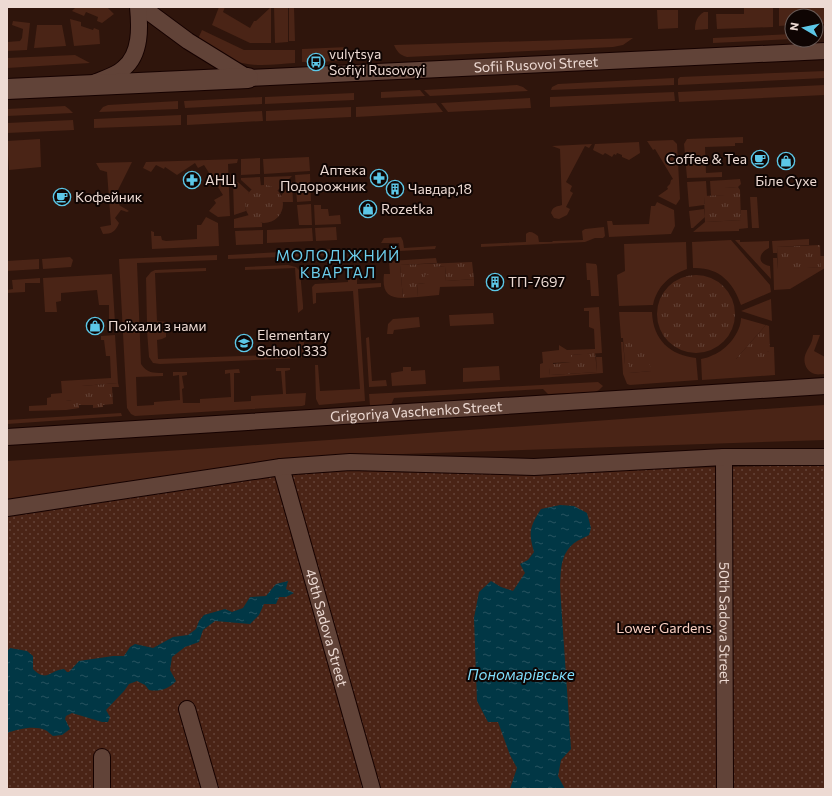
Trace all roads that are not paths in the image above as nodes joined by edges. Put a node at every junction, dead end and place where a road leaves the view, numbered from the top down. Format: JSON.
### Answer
{"nodes":[{"id":1,"x":138,"y":7,"type":"edge"},
{"id":2,"x":142,"y":7,"type":"edge"},
{"id":3,"x":825,"y":51,"type":"edge"},
{"id":4,"x":248,"y":78,"type":"junction"},
{"id":5,"x":86,"y":86,"type":"junction"},
{"id":6,"x":7,"y":89,"type":"edge"},
{"id":7,"x":825,"y":386,"type":"edge"},
{"id":8,"x":7,"y":437,"type":"edge"},
{"id":9,"x":724,"y":457,"type":"junction"},
{"id":10,"x":825,"y":457,"type":"edge"},
{"id":11,"x":281,"y":467,"type":"junction"},
{"id":12,"x":7,"y":508,"type":"edge"},
{"id":13,"x":187,"y":709,"type":"dead end"},
{"id":14,"x":102,"y":757,"type":"dead end"},
{"id":15,"x":102,"y":789,"type":"edge"},
{"id":16,"x":210,"y":789,"type":"edge"},
{"id":17,"x":372,"y":789,"type":"edge"},
{"id":18,"x":725,"y":789,"type":"edge"}],
"edges":[{"from":1,"to":5,"type":"street"},
{"from":2,"to":4,"type":"street"},
{"from":3,"to":4,"type":"street","name":"Sofii Rusovoi Street"},
{"from":4,"to":5,"type":"street"},
{"from":5,"to":6,"type":"street"},
{"from":7,"to":8,"type":"street","name":"Grigoriya Vaschenko Street"},
{"from":9,"to":10,"type":"street"},
{"from":9,"to":11,"type":"street"},
{"from":9,"to":18,"type":"street","name":"50th Sadova Street"},
{"from":11,"to":12,"type":"street"},
{"from":11,"to":17,"type":"street","name":"49th Sadova Street"},
{"from":13,"to":16,"type":"street"},
{"from":14,"to":15,"type":"street"}]}
